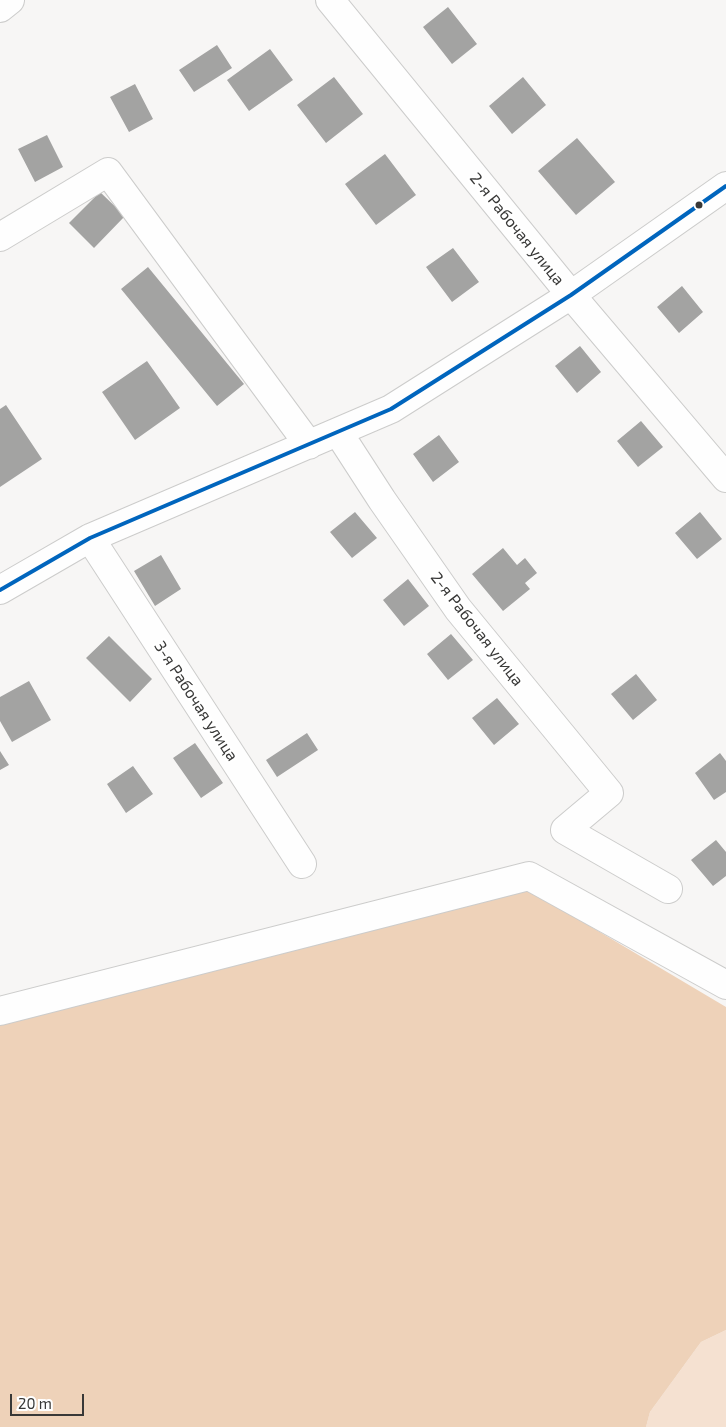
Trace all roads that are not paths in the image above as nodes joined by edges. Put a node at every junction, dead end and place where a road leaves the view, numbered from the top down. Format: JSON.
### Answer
{"nodes":[{"id":1,"x":10,"y":0,"type":"edge"},
{"id":2,"x":330,"y":0,"type":"edge"},
{"id":3,"x":0,"y":8,"type":"edge"},
{"id":4,"x":726,"y":186,"type":"edge"},
{"id":5,"x":0,"y":236,"type":"edge"},
{"id":6,"x":572,"y":295,"type":"junction"},
{"id":7,"x":338,"y":432,"type":"junction"},
{"id":8,"x":309,"y":445,"type":"junction"},
{"id":9,"x":722,"y":466,"type":"edge"},
{"id":10,"x":90,"y":538,"type":"junction"},
{"id":11,"x":0,"y":590,"type":"edge"},
{"id":12,"x":302,"y":864,"type":"dead end"},
{"id":13,"x":668,"y":889,"type":"dead end"},
{"id":14,"x":726,"y":986,"type":"edge"},
{"id":15,"x":0,"y":1010,"type":"edge"}],
"edges":[{"from":1,"to":3,"type":"street"},
{"from":2,"to":6,"type":"street","name":"2-я Рабочая улица"},
{"from":4,"to":6,"type":"street"},
{"from":5,"to":8,"type":"street"},
{"from":6,"to":7,"type":"street"},
{"from":6,"to":9,"type":"street","name":"2-я Рабочая улица"},
{"from":7,"to":8,"type":"street"},
{"from":7,"to":13,"type":"street","name":"2-я Рабочая улица"},
{"from":8,"to":10,"type":"street"},
{"from":10,"to":11,"type":"street"},
{"from":10,"to":12,"type":"street","name":"3-я Рабочая улица"},
{"from":14,"to":15,"type":"street"}]}
